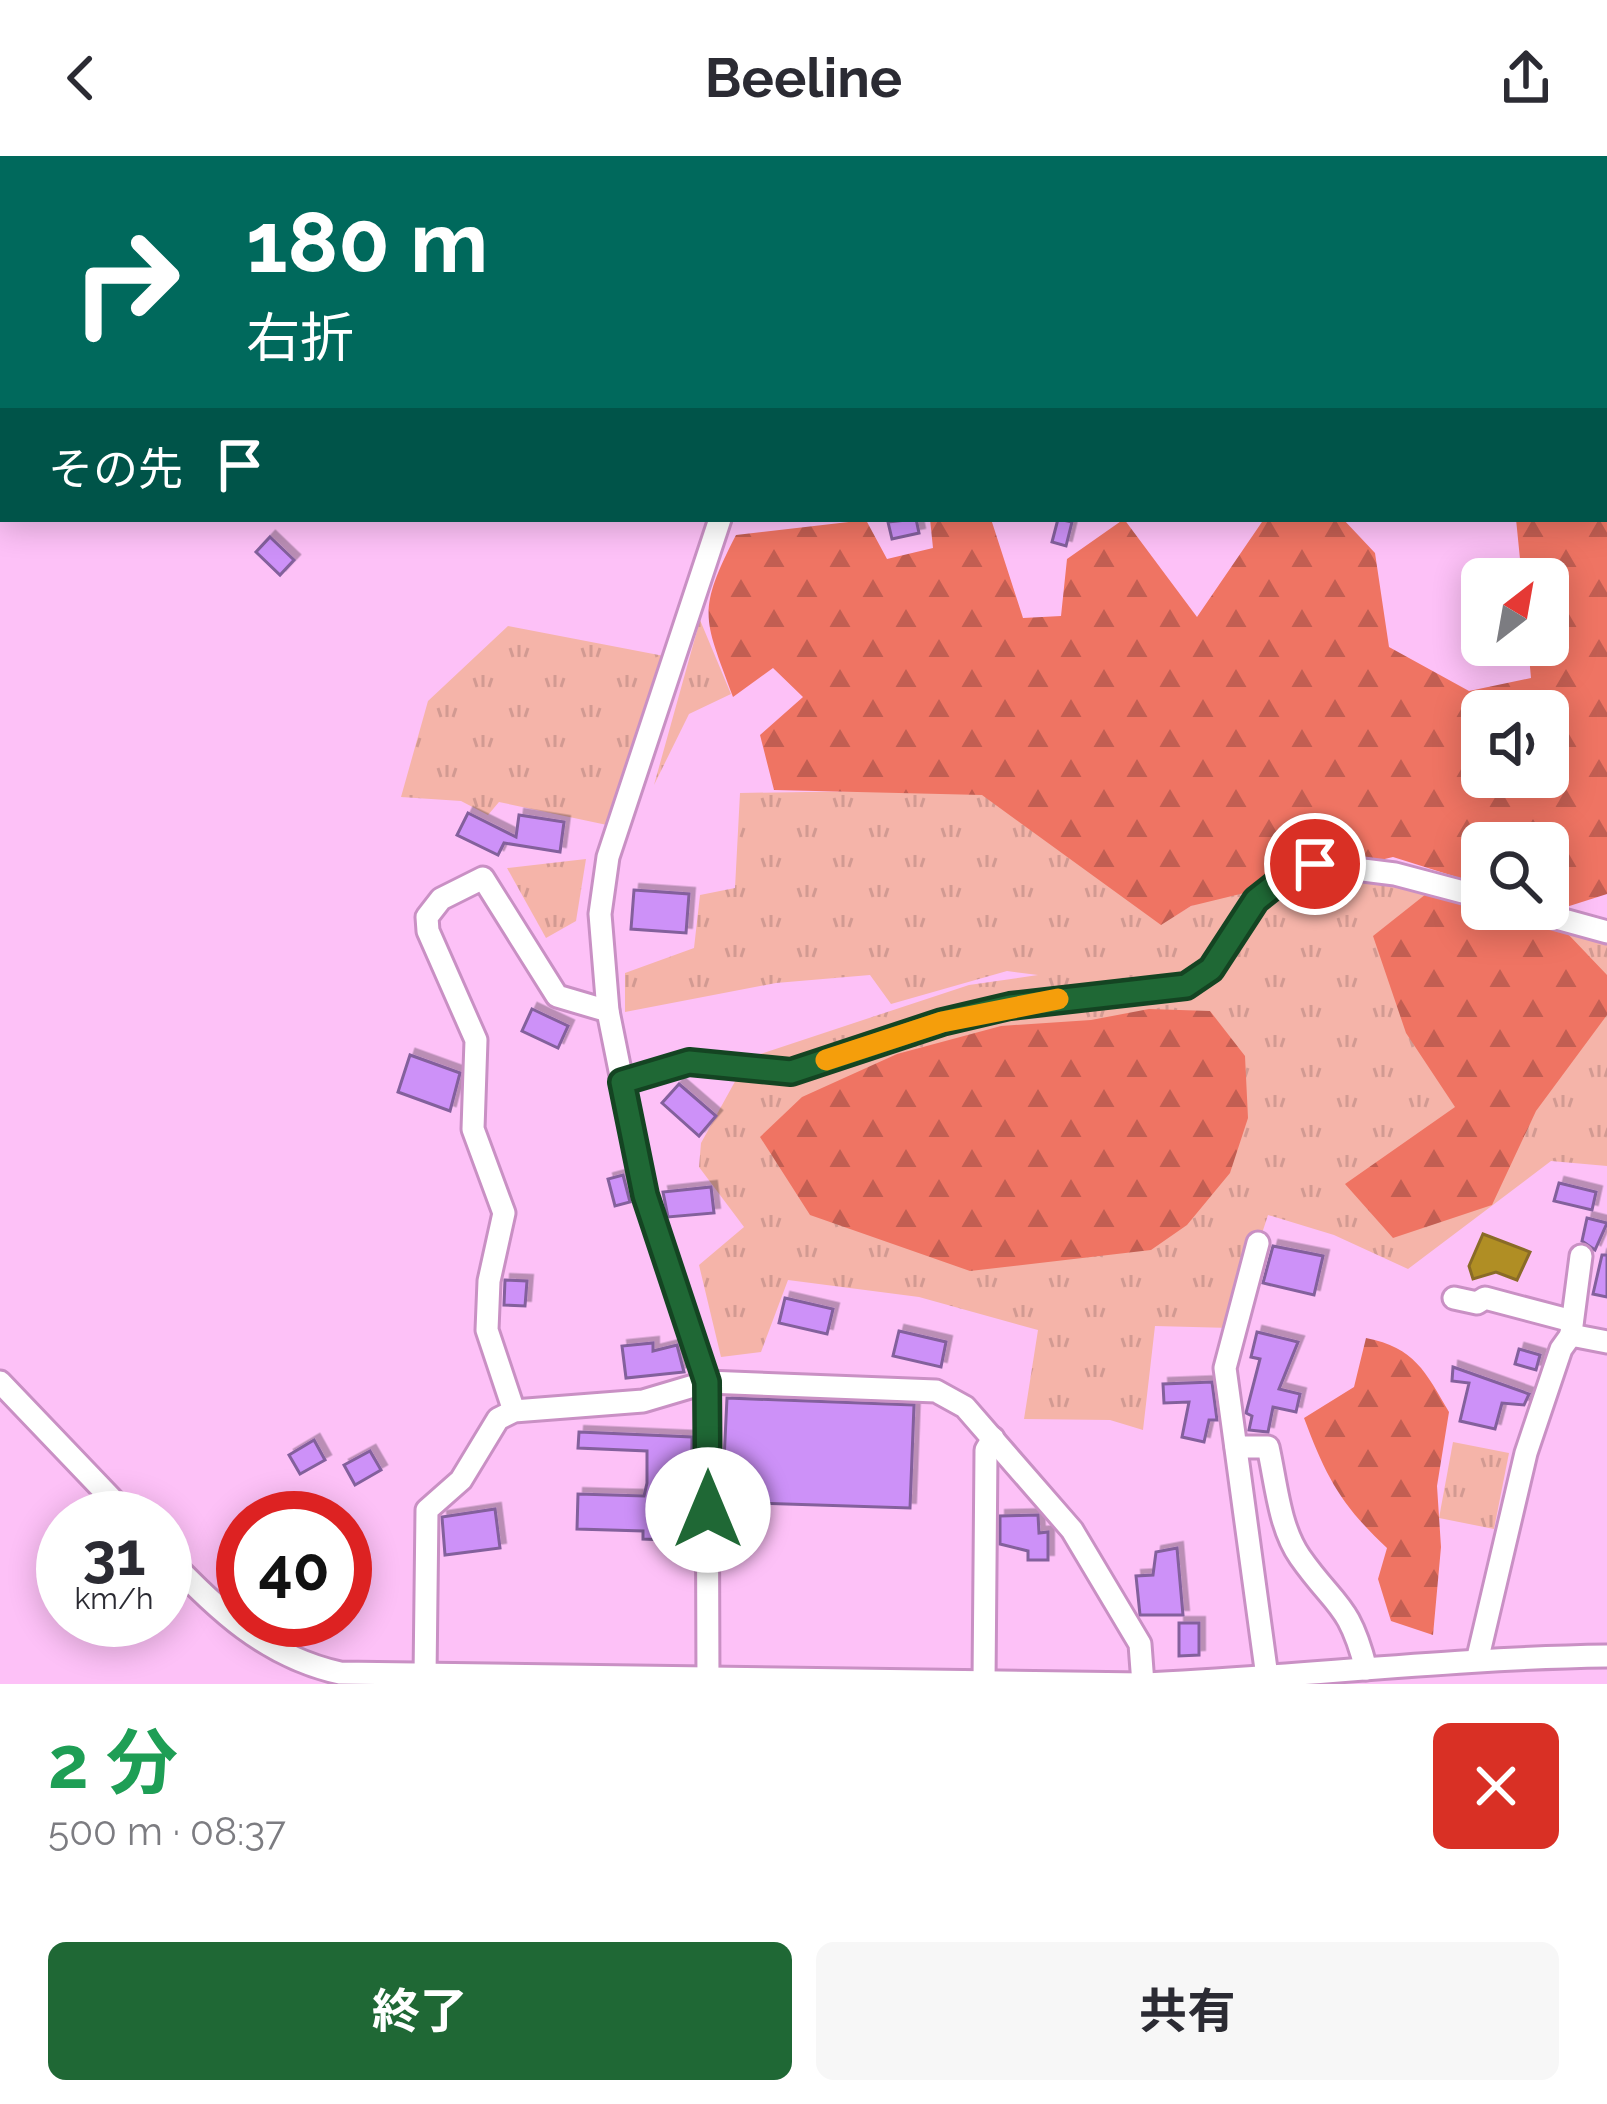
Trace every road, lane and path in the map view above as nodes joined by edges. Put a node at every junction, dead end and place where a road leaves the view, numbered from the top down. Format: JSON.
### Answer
{"nodes":[{"id":1,"x":719,"y":522,"type":"edge"},
{"id":2,"x":1461,"y":891,"type":"edge"},
{"id":3,"x":1569,"y":921,"type":"edge"},
{"id":4,"x":1607,"y":932,"type":"edge"},
{"id":5,"x":608,"y":1011,"type":"junction"},
{"id":6,"x":622,"y":1082,"type":"junction"},
{"id":7,"x":1258,"y":1243,"type":"dead end"},
{"id":8,"x":1581,"y":1256,"type":"dead end"},
{"id":9,"x":1454,"y":1298,"type":"dead end"},
{"id":10,"x":1571,"y":1328,"type":"junction"},
{"id":11,"x":1607,"y":1342,"type":"edge"},
{"id":12,"x":0,"y":1382,"type":"edge"},
{"id":13,"x":707,"y":1382,"type":"junction"},
{"id":14,"x":514,"y":1411,"type":"junction"},
{"id":15,"x":993,"y":1438,"type":"junction"},
{"id":16,"x":1236,"y":1447,"type":"junction"},
{"id":17,"x":104,"y":1491,"type":"edge"},
{"id":18,"x":192,"y":1581,"type":"edge"},
{"id":19,"x":1607,"y":1656,"type":"edge"},
{"id":20,"x":1478,"y":1657,"type":"junction"},
{"id":21,"x":1366,"y":1669,"type":"junction"},
{"id":22,"x":310,"y":1675,"type":"edge"},
{"id":23,"x":425,"y":1677,"type":"junction"},
{"id":24,"x":1268,"y":1681,"type":"edge"},
{"id":25,"x":709,"y":1683,"type":"edge"},
{"id":26,"x":984,"y":1683,"type":"edge"},
{"id":27,"x":1143,"y":1684,"type":"edge"}],
"edges":[{"from":1,"to":5,"type":"street"},
{"from":2,"to":6,"type":"street"},
{"from":3,"to":4,"type":"street"},
{"from":5,"to":6,"type":"street"},
{"from":5,"to":14,"type":"street"},
{"from":6,"to":13,"type":"street"},
{"from":7,"to":16,"type":"street"},
{"from":8,"to":10,"type":"street"},
{"from":9,"to":10,"type":"street"},
{"from":10,"to":11,"type":"street"},
{"from":10,"to":20,"type":"street"},
{"from":12,"to":17,"type":"street"},
{"from":13,"to":14,"type":"street"},
{"from":13,"to":15,"type":"street"},
{"from":13,"to":25,"type":"street"},
{"from":14,"to":23,"type":"street"},
{"from":15,"to":26,"type":"street"},
{"from":15,"to":27,"type":"street"},
{"from":16,"to":21,"type":"street"},
{"from":16,"to":24,"type":"street"},
{"from":18,"to":22,"type":"street"},
{"from":19,"to":20,"type":"street"},
{"from":20,"to":21,"type":"street"},
{"from":21,"to":24,"type":"street"},
{"from":22,"to":23,"type":"street"},
{"from":23,"to":25,"type":"street"},
{"from":24,"to":27,"type":"street"},
{"from":25,"to":26,"type":"street"},
{"from":26,"to":27,"type":"street"}]}
